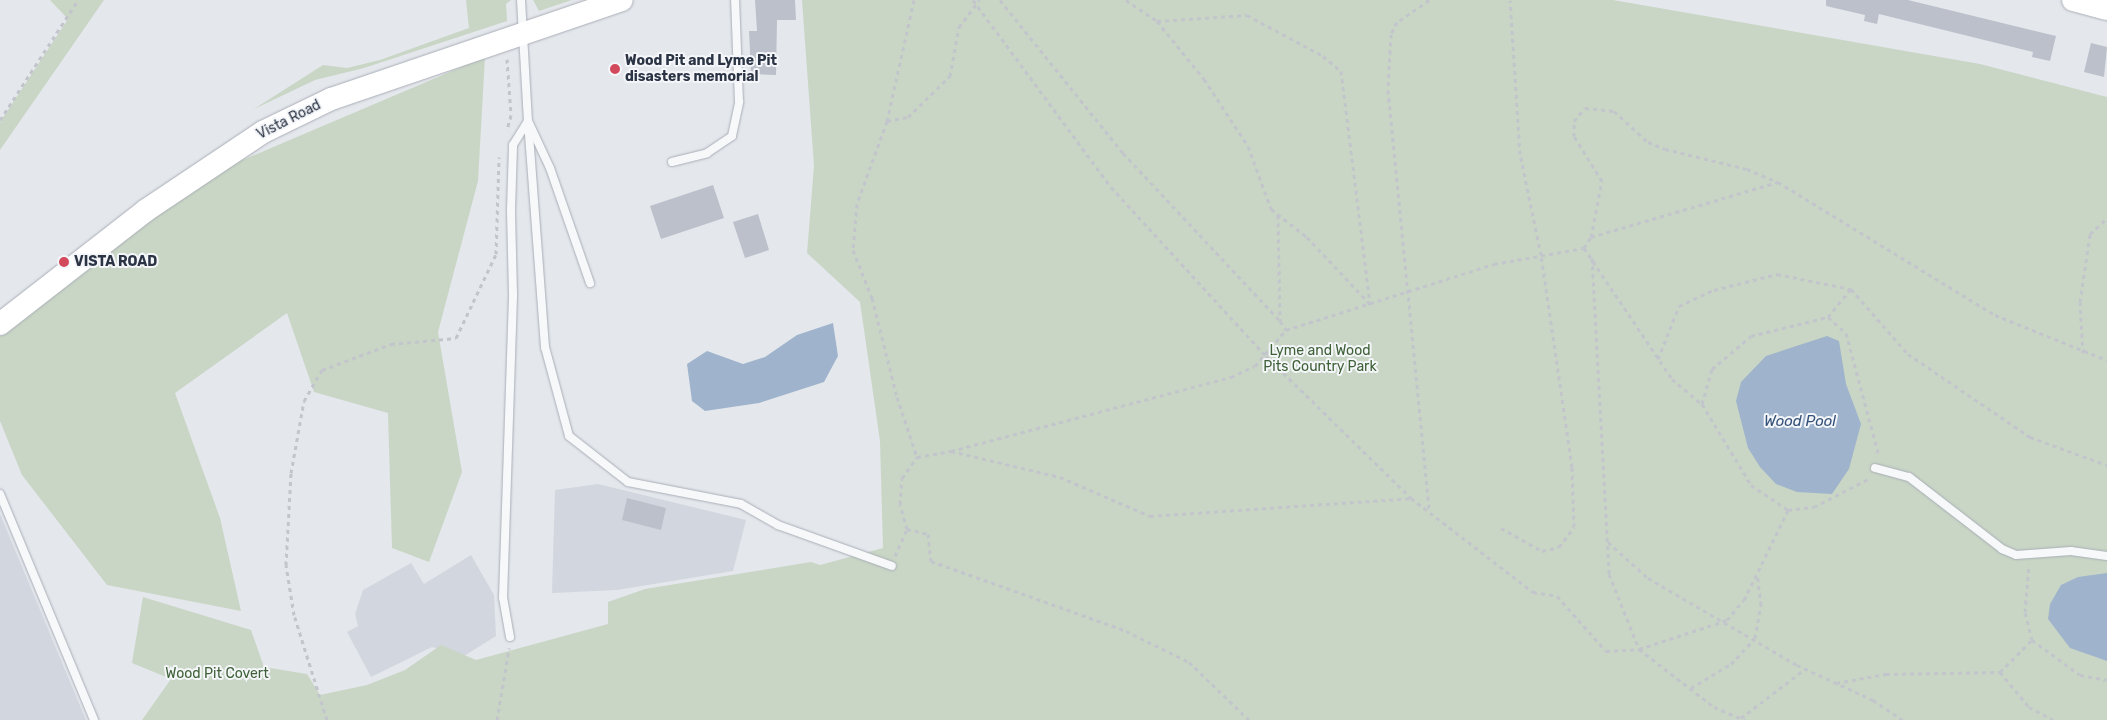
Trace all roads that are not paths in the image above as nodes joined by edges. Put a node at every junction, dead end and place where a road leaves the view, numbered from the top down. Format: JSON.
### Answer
{"nodes":[{"id":1,"x":521,"y":0,"type":"edge"},
{"id":2,"x":622,"y":0,"type":"edge"},
{"id":3,"x":735,"y":0,"type":"edge"},
{"id":4,"x":2073,"y":0,"type":"edge"},
{"id":5,"x":2107,"y":9,"type":"edge"},
{"id":6,"x":524,"y":32,"type":"junction"},
{"id":7,"x":528,"y":121,"type":"junction"},
{"id":8,"x":672,"y":162,"type":"dead end"},
{"id":9,"x":590,"y":283,"type":"dead end"},
{"id":10,"x":0,"y":324,"type":"edge"},
{"id":11,"x":1875,"y":468,"type":"road end"},
{"id":12,"x":0,"y":494,"type":"edge"},
{"id":13,"x":2107,"y":556,"type":"edge"},
{"id":14,"x":892,"y":566,"type":"road end"},
{"id":15,"x":510,"y":637,"type":"road end"},
{"id":16,"x":94,"y":720,"type":"edge"}],
"edges":[{"from":1,"to":6,"type":"lane"},
{"from":2,"to":6,"type":"main road","name":"Vista Road"},
{"from":3,"to":8,"type":"lane"},
{"from":4,"to":5,"type":"main road"},
{"from":6,"to":7,"type":"lane"},
{"from":6,"to":10,"type":"main road","name":"Vista Road"},
{"from":7,"to":9,"type":"lane"},
{"from":7,"to":14,"type":"lane"},
{"from":7,"to":15,"type":"lane"},
{"from":11,"to":13,"type":"lane"},
{"from":12,"to":16,"type":"lane"}]}
